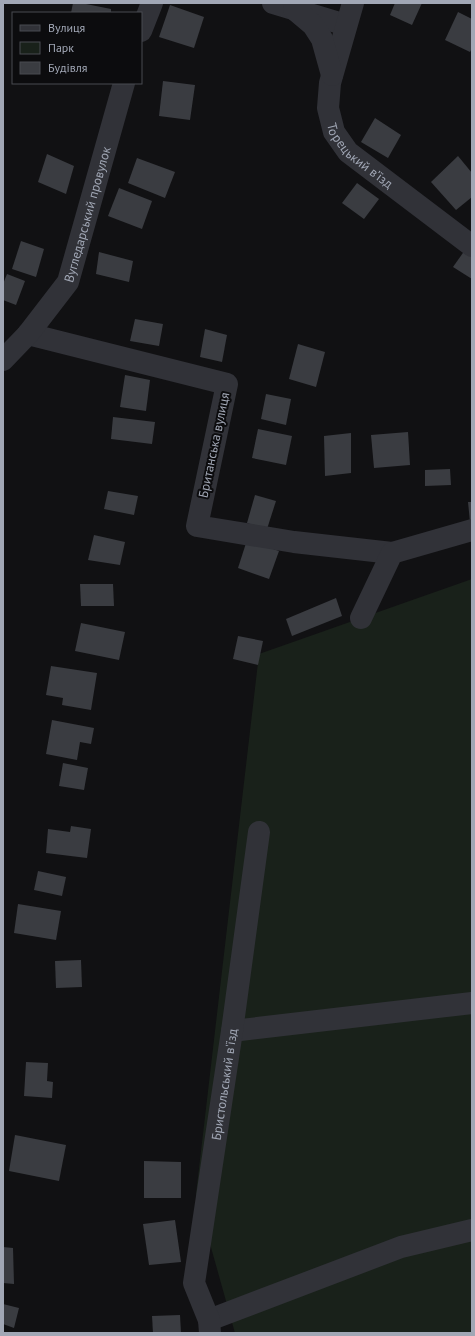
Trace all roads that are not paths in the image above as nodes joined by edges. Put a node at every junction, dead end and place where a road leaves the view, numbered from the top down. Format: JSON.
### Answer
{"nodes":[{"id":1,"x":152,"y":3,"type":"edge"},
{"id":2,"x":273,"y":3,"type":"edge"},
{"id":3,"x":353,"y":3,"type":"edge"},
{"id":4,"x":294,"y":9,"type":"junction"},
{"id":5,"x":346,"y":25,"type":"junction"},
{"id":6,"x":142,"y":28,"type":"edge"},
{"id":7,"x":332,"y":75,"type":"junction"},
{"id":8,"x":124,"y":84,"type":"edge"},
{"id":9,"x":472,"y":246,"type":"edge"},
{"id":10,"x":28,"y":334,"type":"junction"},
{"id":11,"x":3,"y":360,"type":"edge"},
{"id":12,"x":472,"y":530,"type":"edge"},
{"id":13,"x":392,"y":553,"type":"junction"},
{"id":14,"x":361,"y":618,"type":"dead end"},
{"id":15,"x":259,"y":832,"type":"dead end"},
{"id":16,"x":472,"y":1003,"type":"edge"},
{"id":17,"x":232,"y":1031,"type":"junction"},
{"id":18,"x":472,"y":1230,"type":"edge"},
{"id":19,"x":210,"y":1327,"type":"edge"}],
"edges":[{"from":1,"to":6,"type":"street"},
{"from":2,"to":4,"type":"street"},
{"from":3,"to":5,"type":"street","name":"Торецький в’їзд"},
{"from":4,"to":5,"type":"street"},
{"from":4,"to":7,"type":"street"},
{"from":5,"to":7,"type":"street","name":"Торецький в’їзд"},
{"from":7,"to":9,"type":"street","name":"Торецький в’їзд"},
{"from":8,"to":10,"type":"street","name":"Вугледарський провулок"},
{"from":10,"to":11,"type":"street"},
{"from":10,"to":13,"type":"street","name":"Британська вулиця"},
{"from":12,"to":13,"type":"street"},
{"from":13,"to":14,"type":"street"},
{"from":15,"to":17,"type":"street","name":"Бристольський в'їзд"},
{"from":16,"to":17,"type":"street"},
{"from":17,"to":19,"type":"street","name":"Бристольський в'їзд"},
{"from":18,"to":19,"type":"street"}]}
